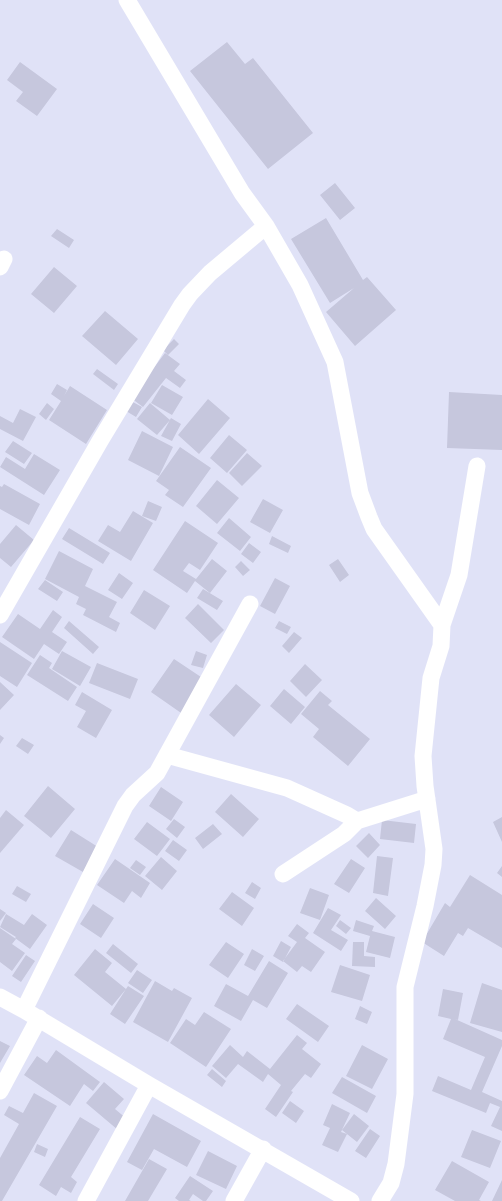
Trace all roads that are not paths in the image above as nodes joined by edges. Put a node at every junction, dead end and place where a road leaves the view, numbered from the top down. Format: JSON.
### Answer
{"nodes":[{"id":1,"x":127,"y":0,"type":"edge"},
{"id":2,"x":266,"y":226,"type":"junction"},
{"id":3,"x":477,"y":466,"type":"dead end"},
{"id":4,"x":250,"y":604,"type":"dead end"},
{"id":5,"x":0,"y":615,"type":"edge"},
{"id":6,"x":442,"y":625,"type":"junction"},
{"id":7,"x":167,"y":755,"type":"junction"},
{"id":8,"x":427,"y":799,"type":"junction"},
{"id":9,"x":357,"y":821,"type":"junction"},
{"id":10,"x":283,"y":874,"type":"dead end"},
{"id":11,"x":0,"y":997,"type":"edge"},
{"id":12,"x":31,"y":1014,"type":"junction"},
{"id":13,"x":149,"y":1085,"type":"junction"},
{"id":14,"x":0,"y":1090,"type":"edge"},
{"id":15,"x":263,"y":1149,"type":"junction"},
{"id":16,"x":86,"y":1201,"type":"edge"},
{"id":17,"x":234,"y":1201,"type":"edge"},
{"id":18,"x":351,"y":1201,"type":"edge"},
{"id":19,"x":380,"y":1201,"type":"edge"}],
"edges":[{"from":1,"to":2,"type":"street"},
{"from":2,"to":5,"type":"street"},
{"from":2,"to":6,"type":"street"},
{"from":3,"to":6,"type":"street"},
{"from":4,"to":7,"type":"street"},
{"from":6,"to":8,"type":"street"},
{"from":7,"to":9,"type":"street"},
{"from":7,"to":12,"type":"street"},
{"from":8,"to":9,"type":"street"},
{"from":8,"to":19,"type":"street"},
{"from":9,"to":10,"type":"street"},
{"from":11,"to":12,"type":"street"},
{"from":12,"to":13,"type":"street"},
{"from":12,"to":14,"type":"street"},
{"from":13,"to":15,"type":"street"},
{"from":13,"to":16,"type":"street"},
{"from":15,"to":17,"type":"street"},
{"from":15,"to":18,"type":"street"}]}
